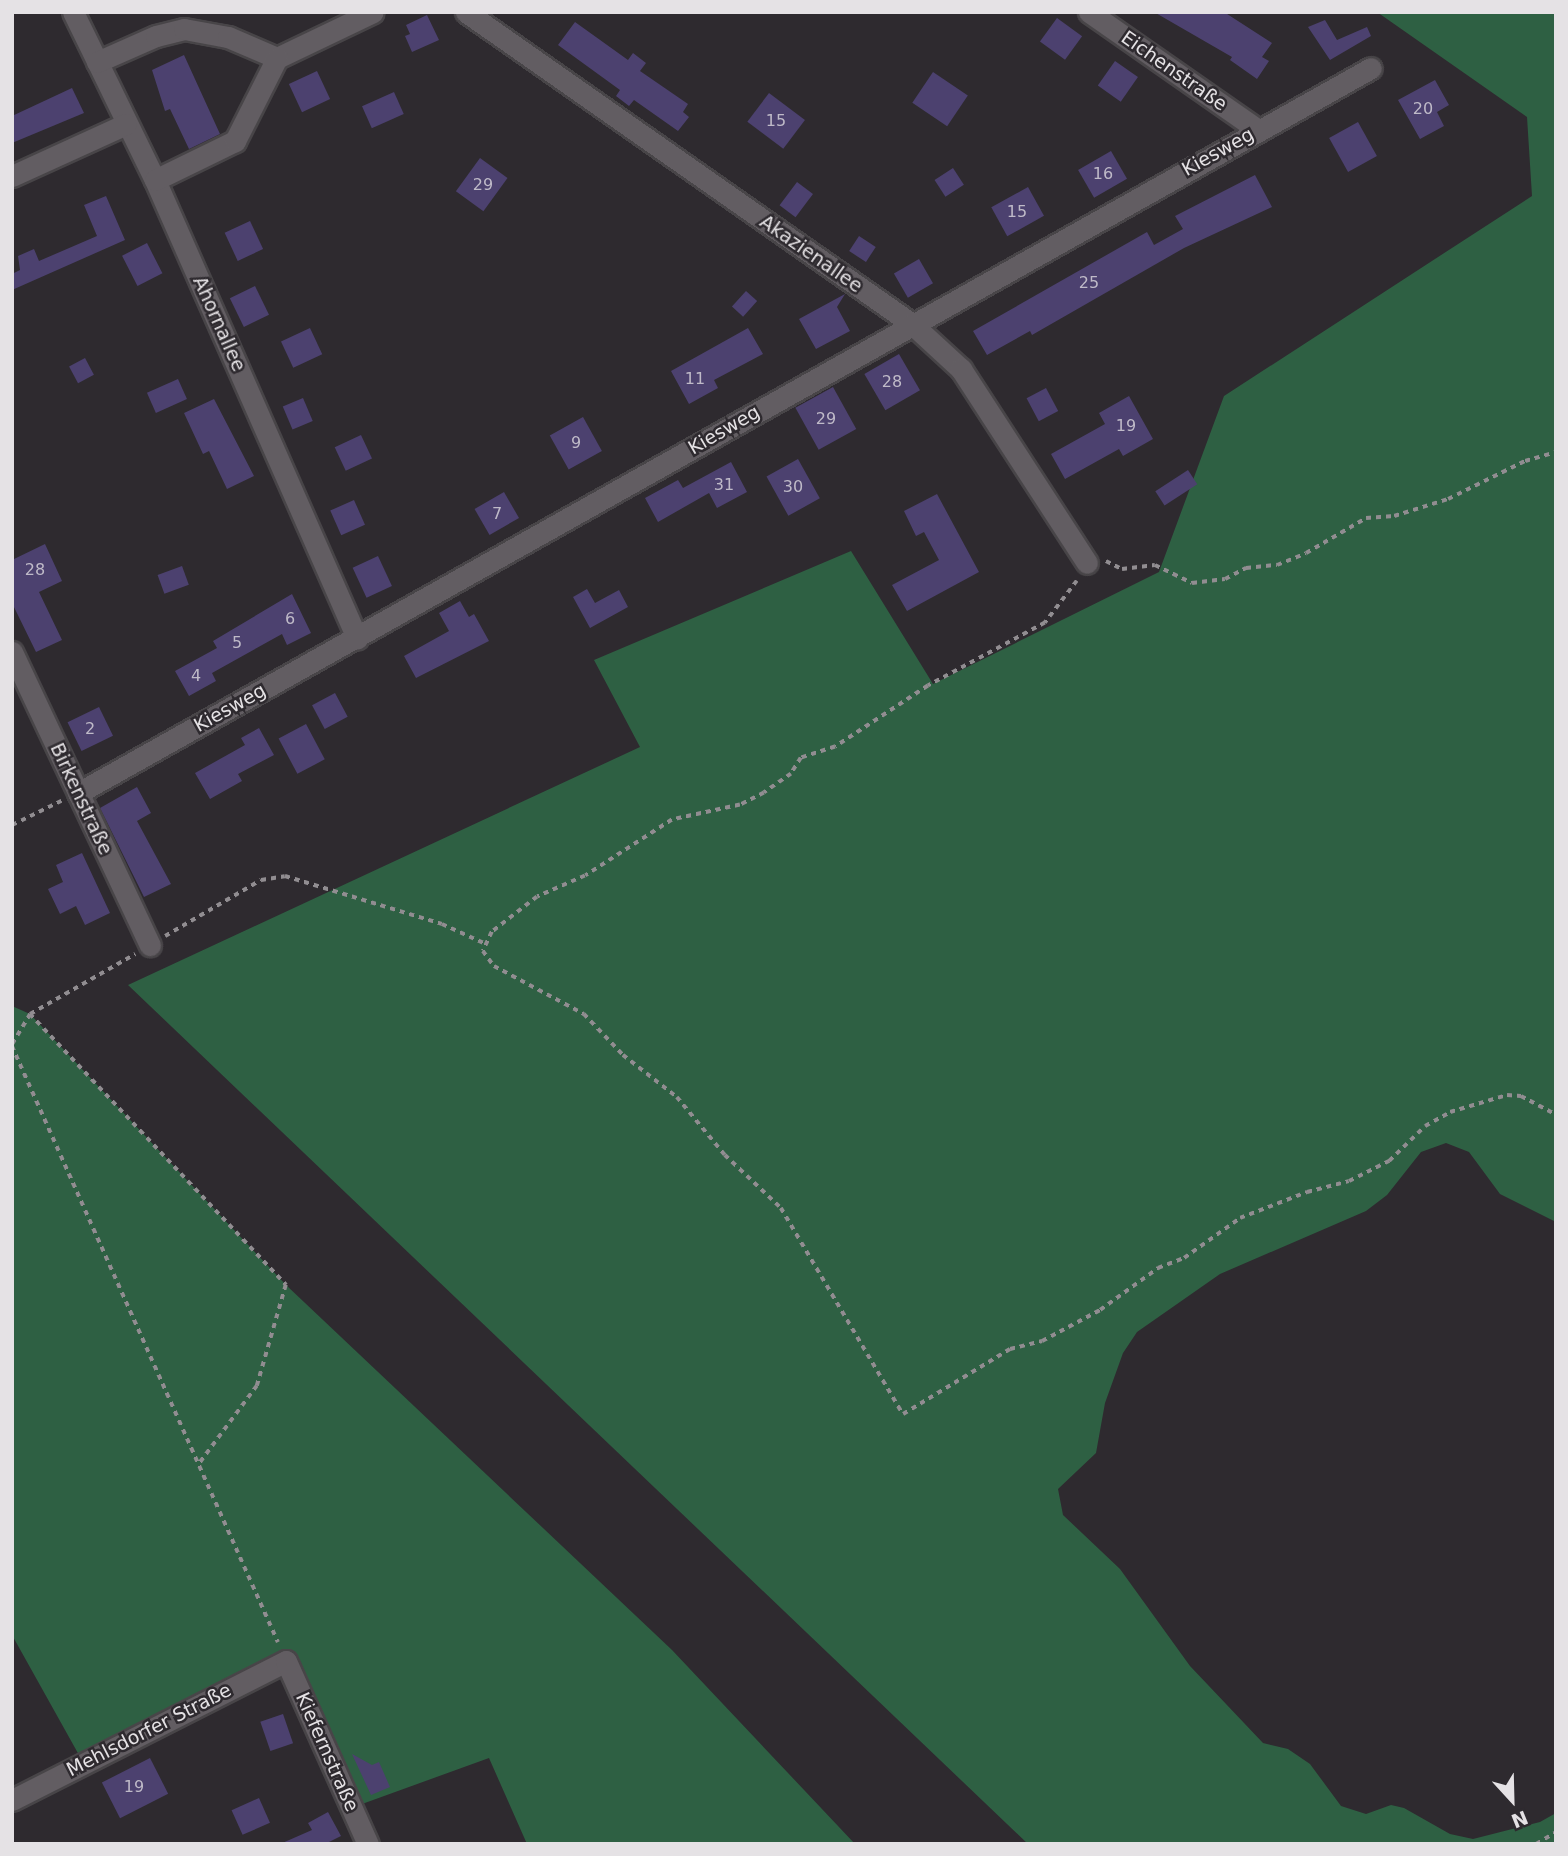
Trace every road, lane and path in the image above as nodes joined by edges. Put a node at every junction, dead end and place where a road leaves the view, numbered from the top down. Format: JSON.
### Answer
{"nodes":[{"id":1,"x":74,"y":12,"type":"edge"},
{"id":2,"x":373,"y":12,"type":"edge"},
{"id":3,"x":466,"y":12,"type":"edge"},
{"id":4,"x":1089,"y":12,"type":"edge"},
{"id":5,"x":277,"y":58,"type":"junction"},
{"id":6,"x":97,"y":62,"type":"junction"},
{"id":7,"x":1371,"y":68,"type":"dead end"},
{"id":8,"x":126,"y":124,"type":"junction"},
{"id":9,"x":1258,"y":130,"type":"junction"},
{"id":10,"x":12,"y":176,"type":"edge"},
{"id":11,"x":155,"y":180,"type":"junction"},
{"id":12,"x":912,"y":324,"type":"junction"},
{"id":13,"x":1556,"y":452,"type":"edge"},
{"id":14,"x":1087,"y":563,"type":"junction"},
{"id":15,"x":357,"y":638,"type":"junction"},
{"id":16,"x":12,"y":652,"type":"edge"},
{"id":17,"x":78,"y":793,"type":"junction"},
{"id":18,"x":12,"y":825,"type":"edge"},
{"id":19,"x":486,"y":944,"type":"junction"},
{"id":20,"x":150,"y":945,"type":"junction"},
{"id":21,"x":30,"y":1014,"type":"junction"},
{"id":22,"x":12,"y":1045,"type":"edge"},
{"id":23,"x":1556,"y":1115,"type":"edge"},
{"id":24,"x":198,"y":1464,"type":"junction"},
{"id":25,"x":286,"y":1661,"type":"junction"},
{"id":26,"x":12,"y":1800,"type":"edge"},
{"id":27,"x":1556,"y":1832,"type":"edge"},
{"id":28,"x":368,"y":1844,"type":"edge"},
{"id":29,"x":1536,"y":1844,"type":"edge"}],
"edges":[{"from":1,"to":6,"type":"street","name":"Ahornallee"},
{"from":2,"to":5,"type":"street"},
{"from":3,"to":12,"type":"street","name":"Akazienallee"},
{"from":4,"to":9,"type":"street","name":"Eichenstraße"},
{"from":5,"to":6,"type":"street"},
{"from":5,"to":11,"type":"street"},
{"from":6,"to":8,"type":"street","name":"Ahornallee"},
{"from":7,"to":9,"type":"street","name":"Kiesweg"},
{"from":8,"to":10,"type":"street"},
{"from":8,"to":11,"type":"street","name":"Ahornallee"},
{"from":9,"to":12,"type":"street","name":"Kiesweg"},
{"from":11,"to":15,"type":"street","name":"Ahornallee"},
{"from":12,"to":14,"type":"street","name":"Akazienallee"},
{"from":12,"to":15,"type":"street","name":"Kiesweg"},
{"from":13,"to":14,"type":"path"},
{"from":14,"to":19,"type":"path"},
{"from":15,"to":17,"type":"street","name":"Kiesweg"},
{"from":16,"to":17,"type":"street","name":"Birkenstraße"},
{"from":17,"to":18,"type":"path"},
{"from":17,"to":20,"type":"street","name":"Birkenstraße"},
{"from":19,"to":20,"type":"path"},
{"from":19,"to":23,"type":"path"},
{"from":20,"to":21,"type":"path"},
{"from":21,"to":22,"type":"path"},
{"from":21,"to":24,"type":"path"},
{"from":22,"to":24,"type":"path"},
{"from":24,"to":25,"type":"path"},
{"from":25,"to":26,"type":"street","name":"Mehlsdorfer Straße"},
{"from":25,"to":28,"type":"street","name":"Kiefernstraße"},
{"from":27,"to":29,"type":"path"}]}
